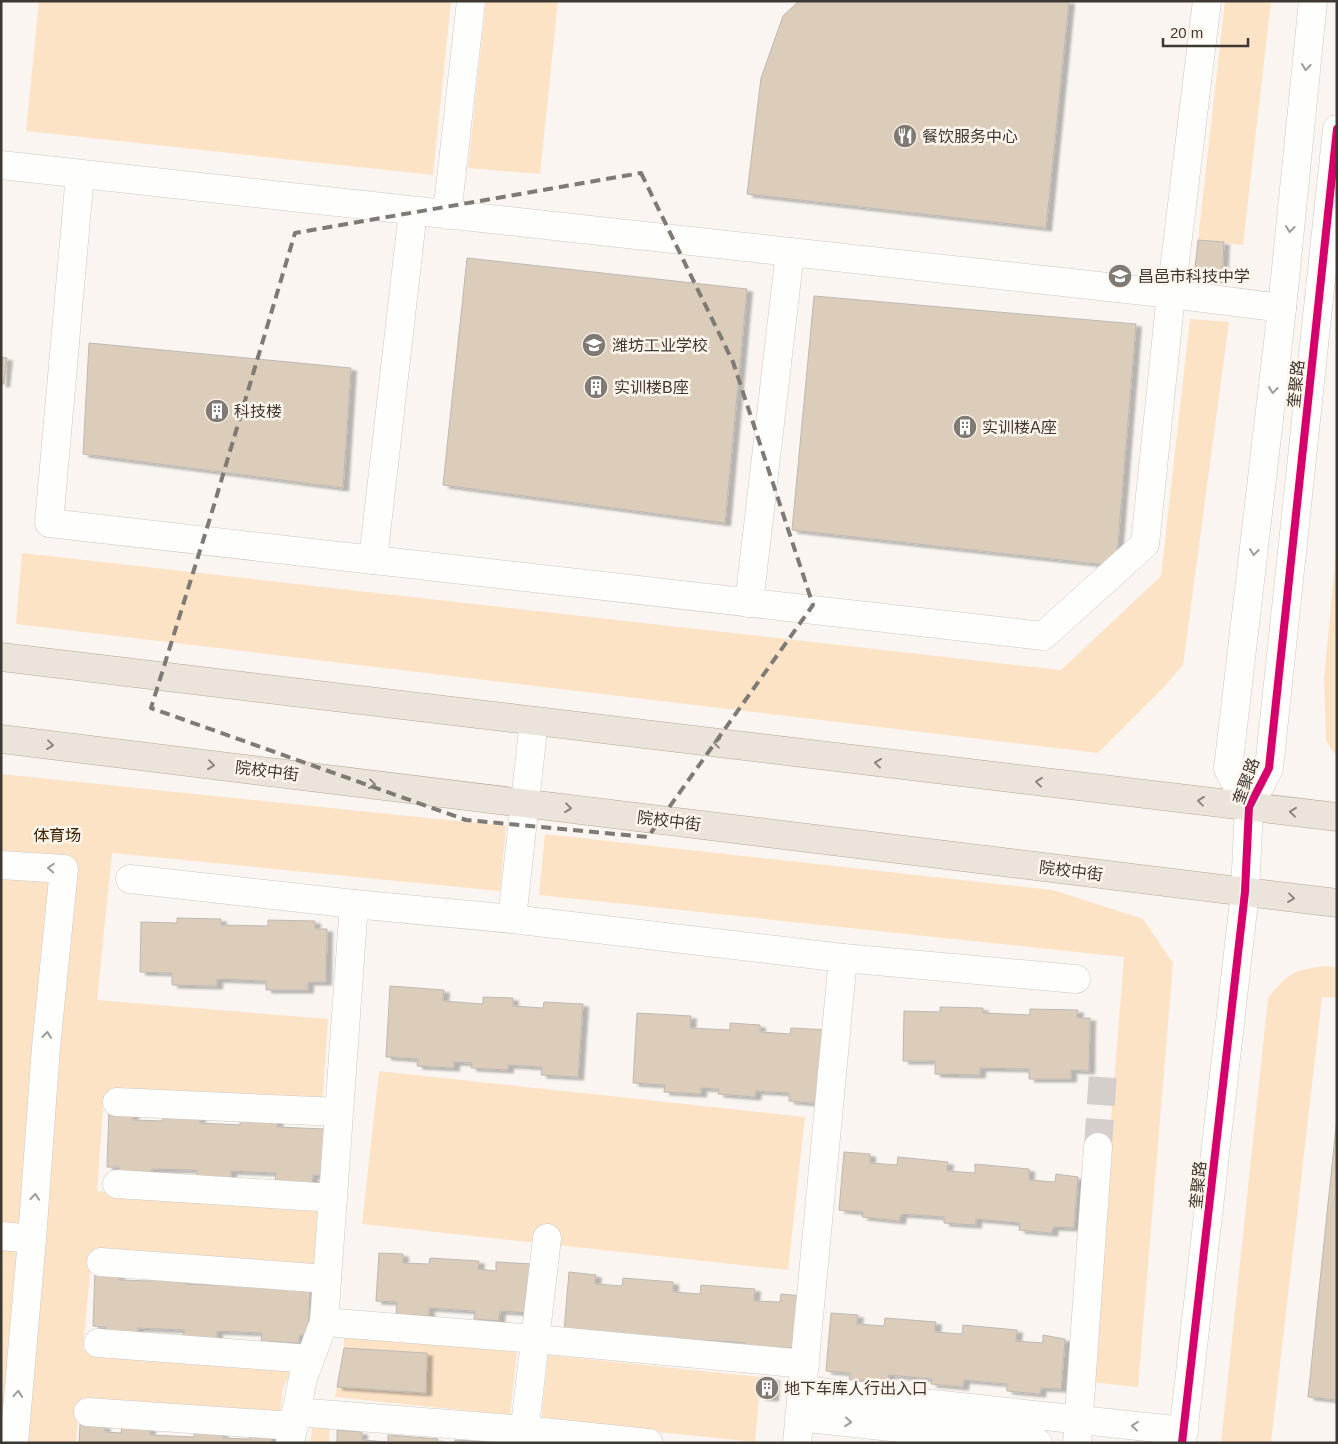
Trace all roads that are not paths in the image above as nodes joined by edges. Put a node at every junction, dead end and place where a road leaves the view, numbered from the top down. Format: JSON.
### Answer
{"nodes":[{"id":1,"x":471,"y":1,"type":"edge"},
{"id":2,"x":1207,"y":1,"type":"edge"},
{"id":3,"x":1313,"y":1,"type":"edge"},
{"id":4,"x":1337,"y":129,"type":"edge"},
{"id":5,"x":1,"y":165,"type":"edge"},
{"id":6,"x":80,"y":174,"type":"junction"},
{"id":7,"x":413,"y":211,"type":"junction"},
{"id":8,"x":447,"y":215,"type":"junction"},
{"id":9,"x":790,"y":252,"type":"junction"},
{"id":10,"x":1171,"y":294,"type":"junction"},
{"id":11,"x":1282,"y":308,"type":"junction"},
{"id":12,"x":373,"y":560,"type":"junction"},
{"id":13,"x":749,"y":603,"type":"junction"},
{"id":14,"x":1,"y":657,"type":"edge"},
{"id":15,"x":534,"y":721,"type":"junction"},
{"id":16,"x":1,"y":739,"type":"edge"},
{"id":17,"x":525,"y":803,"type":"junction"},
{"id":18,"x":1249,"y":807,"type":"junction"},
{"id":19,"x":1337,"y":817,"type":"edge"},
{"id":20,"x":1,"y":865,"type":"edge"},
{"id":21,"x":130,"y":879,"type":"dead end"},
{"id":22,"x":1245,"y":892,"type":"junction"},
{"id":23,"x":1337,"y":903,"type":"edge"},
{"id":24,"x":354,"y":904,"type":"junction"},
{"id":25,"x":512,"y":919,"type":"junction"},
{"id":26,"x":843,"y":958,"type":"junction"},
{"id":27,"x":1076,"y":979,"type":"dead end"},
{"id":28,"x":116,"y":1102,"type":"dead end"},
{"id":29,"x":338,"y":1112,"type":"junction"},
{"id":30,"x":1098,"y":1147,"type":"tunnel mouth"},
{"id":31,"x":116,"y":1184,"type":"dead end"},
{"id":32,"x":333,"y":1198,"type":"junction"},
{"id":33,"x":1,"y":1236,"type":"edge"},
{"id":34,"x":547,"y":1238,"type":"dead end"},
{"id":35,"x":32,"y":1239,"type":"junction"},
{"id":36,"x":101,"y":1262,"type":"dead end"},
{"id":37,"x":327,"y":1278,"type":"junction"},
{"id":38,"x":324,"y":1322,"type":"junction"},
{"id":39,"x":535,"y":1339,"type":"junction"},
{"id":40,"x":98,"y":1343,"type":"dead end"},
{"id":41,"x":310,"y":1359,"type":"junction"},
{"id":42,"x":803,"y":1377,"type":"junction"},
{"id":43,"x":1052,"y":1402,"type":"dead end"},
{"id":44,"x":88,"y":1412,"type":"dead end"},
{"id":45,"x":293,"y":1427,"type":"edge"},
{"id":46,"x":798,"y":1430,"type":"edge"},
{"id":47,"x":1078,"y":1431,"type":"edge"},
{"id":48,"x":524,"y":1436,"type":"edge"},
{"id":49,"x":1183,"y":1437,"type":"edge"},
{"id":50,"x":14,"y":1443,"type":"edge"},
{"id":51,"x":649,"y":1443,"type":"edge"},
{"id":52,"x":1038,"y":1443,"type":"edge"}],
"edges":[{"from":1,"to":8,"type":"street"},
{"from":2,"to":10,"type":"street"},
{"from":3,"to":11,"type":"street","name":"奎聚路","one_way":true},
{"from":4,"to":18,"type":"street","name":"奎聚路"},
{"from":5,"to":6,"type":"street"},
{"from":6,"to":7,"type":"street"},
{"from":6,"to":12,"type":"street"},
{"from":7,"to":8,"type":"street"},
{"from":7,"to":12,"type":"street"},
{"from":8,"to":9,"type":"street"},
{"from":9,"to":10,"type":"street"},
{"from":9,"to":13,"type":"street"},
{"from":10,"to":11,"type":"street"},
{"from":10,"to":13,"type":"street"},
{"from":11,"to":18,"type":"street","name":"奎聚路","one_way":true},
{"from":12,"to":13,"type":"street"},
{"from":14,"to":15,"type":"main road"},
{"from":15,"to":17,"type":"street"},
{"from":18,"to":15,"type":"main road","one_way":true},
{"from":16,"to":17,"type":"main road","name":"院校中街","one_way":true},
{"from":17,"to":22,"type":"main road","name":"院校中街","one_way":true},
{"from":17,"to":25,"type":"street"},
{"from":19,"to":18,"type":"main road","one_way":true},
{"from":18,"to":22,"type":"street","name":"奎聚路"},
{"from":35,"to":20,"type":"street","one_way":true},
{"from":21,"to":24,"type":"street"},
{"from":22,"to":23,"type":"main road","name":"院校中街","one_way":true},
{"from":22,"to":49,"type":"street","name":"奎聚路"},
{"from":24,"to":25,"type":"street"},
{"from":24,"to":29,"type":"street"},
{"from":25,"to":26,"type":"street"},
{"from":26,"to":27,"type":"street"},
{"from":26,"to":42,"type":"street"},
{"from":28,"to":29,"type":"street"},
{"from":29,"to":32,"type":"street"},
{"from":30,"to":47,"type":"street"},
{"from":31,"to":32,"type":"street"},
{"from":32,"to":37,"type":"street"},
{"from":33,"to":35,"type":"street"},
{"from":34,"to":39,"type":"street"},
{"from":50,"to":35,"type":"street","one_way":true},
{"from":36,"to":37,"type":"street"},
{"from":37,"to":38,"type":"street"},
{"from":38,"to":39,"type":"street"},
{"from":38,"to":41,"type":"street"},
{"from":39,"to":42,"type":"street"},
{"from":39,"to":48,"type":"street"},
{"from":40,"to":41,"type":"street"},
{"from":41,"to":45,"type":"street"},
{"from":42,"to":43,"type":"street"},
{"from":42,"to":46,"type":"street"},
{"from":42,"to":47,"type":"street"},
{"from":44,"to":45,"type":"street"},
{"from":45,"to":48,"type":"street"},
{"from":46,"to":52,"type":"street","one_way":true},
{"from":49,"to":47,"type":"street","one_way":true},
{"from":48,"to":51,"type":"street"}]}
